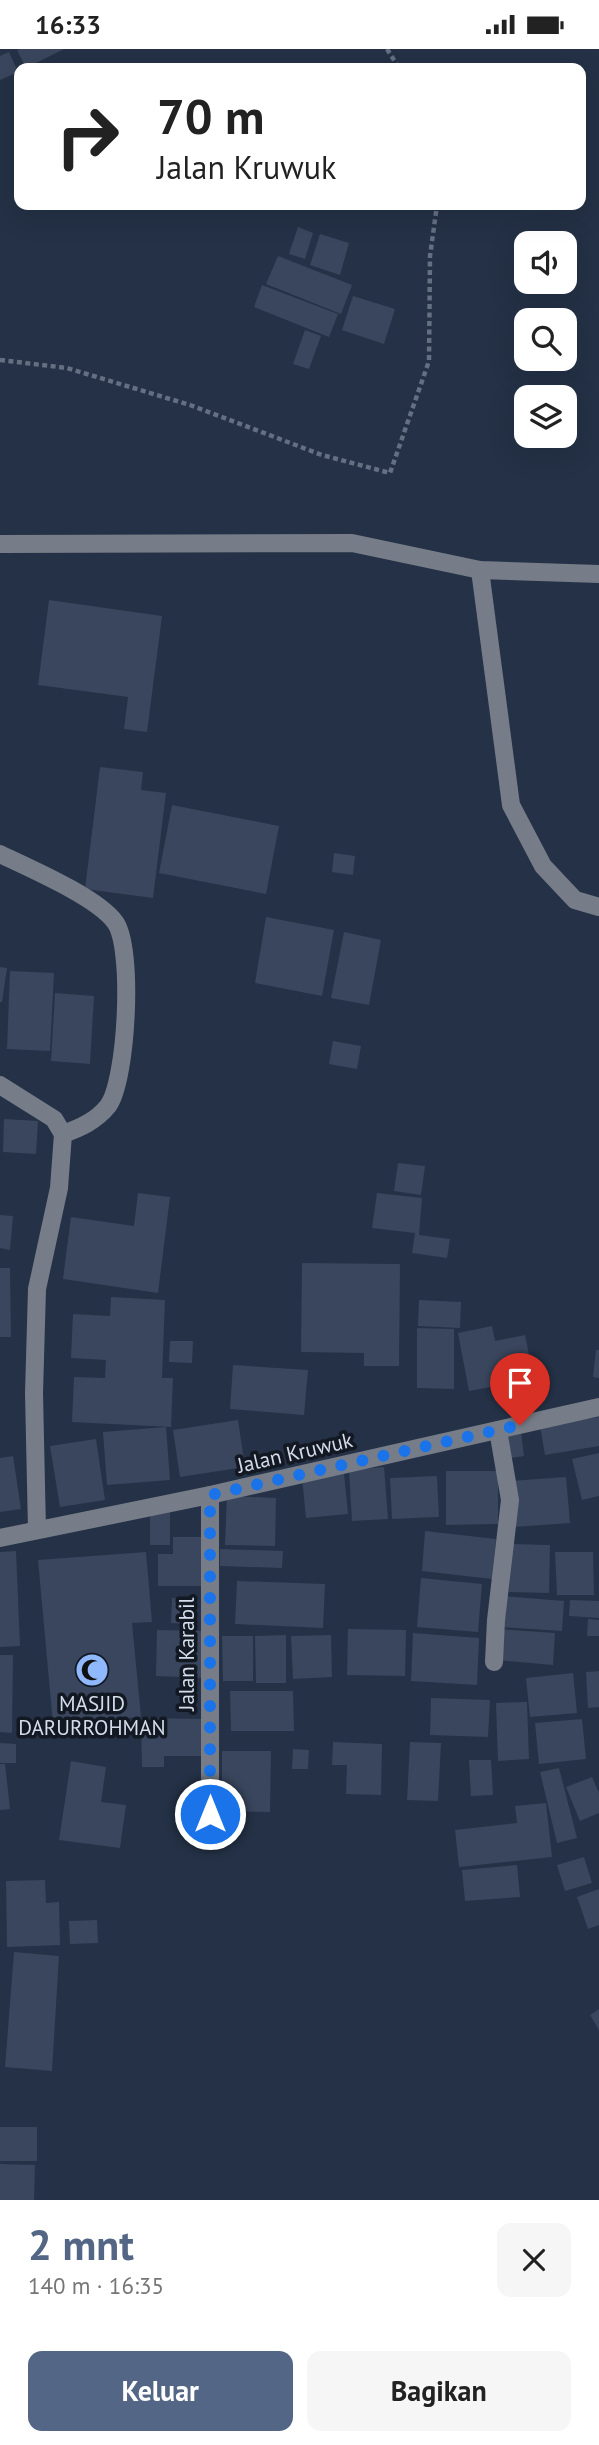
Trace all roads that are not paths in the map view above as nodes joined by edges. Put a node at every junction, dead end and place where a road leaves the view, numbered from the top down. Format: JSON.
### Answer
{"nodes":[{"id":1,"x":0,"y":544,"type":"edge"},
{"id":2,"x":480,"y":570,"type":"junction"},
{"id":3,"x":599,"y":574,"type":"edge"},
{"id":4,"x":0,"y":854,"type":"edge"},
{"id":5,"x":599,"y":907,"type":"edge"},
{"id":6,"x":0,"y":1085,"type":"edge"},
{"id":7,"x":63,"y":1134,"type":"junction"},
{"id":8,"x":599,"y":1407,"type":"edge"},
{"id":9,"x":498,"y":1430,"type":"junction"},
{"id":10,"x":210,"y":1495,"type":"junction"},
{"id":11,"x":37,"y":1530,"type":"junction"},
{"id":12,"x":0,"y":1538,"type":"edge"},
{"id":13,"x":494,"y":1662,"type":"dead end"},
{"id":14,"x":210,"y":1814,"type":"dead end"}],
"edges":[{"from":1,"to":2,"type":"street"},
{"from":2,"to":3,"type":"street"},
{"from":2,"to":5,"type":"street"},
{"from":4,"to":7,"type":"street"},
{"from":6,"to":7,"type":"street"},
{"from":7,"to":11,"type":"street"},
{"from":8,"to":9,"type":"street","name":"Jalan Kruwuk"},
{"from":9,"to":10,"type":"street","name":"Jalan Kruwuk"},
{"from":9,"to":13,"type":"street"},
{"from":10,"to":11,"type":"street","name":"Jalan Kruwuk"},
{"from":10,"to":14,"type":"street","name":"Jalan Karabil"},
{"from":11,"to":12,"type":"street","name":"Jalan Kruwuk"}]}
